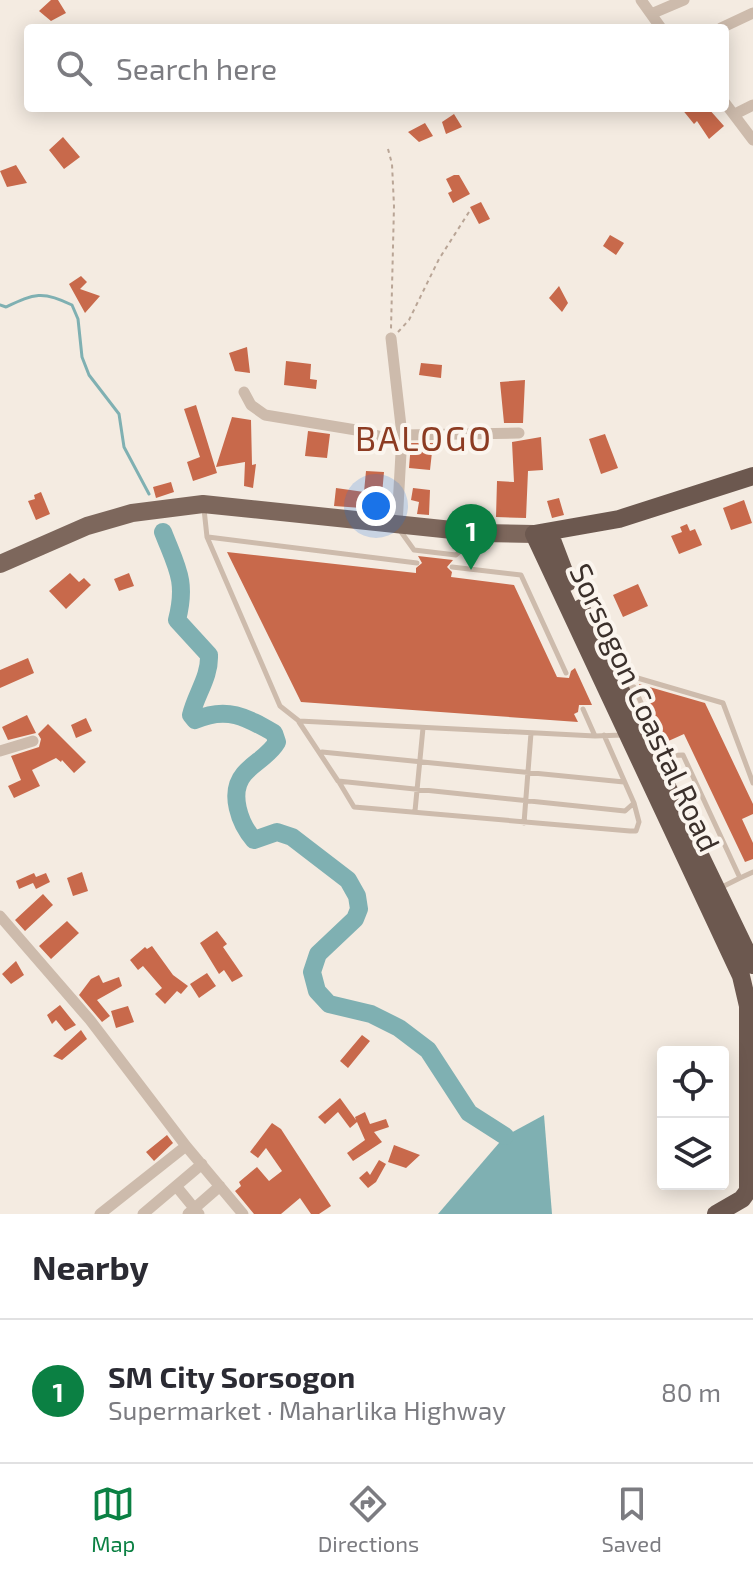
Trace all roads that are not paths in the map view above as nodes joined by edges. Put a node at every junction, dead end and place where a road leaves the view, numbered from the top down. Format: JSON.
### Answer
{"nodes":[{"id":1,"x":641,"y":0,"type":"edge"},
{"id":2,"x":684,"y":0,"type":"edge"},
{"id":3,"x":753,"y":13,"type":"edge"},
{"id":4,"x":651,"y":14,"type":"junction"},
{"id":5,"x":658,"y":24,"type":"edge"},
{"id":6,"x":729,"y":24,"type":"edge"},
{"id":7,"x":753,"y":105,"type":"edge"},
{"id":8,"x":729,"y":107,"type":"edge"},
{"id":9,"x":735,"y":114,"type":"junction"},
{"id":10,"x":753,"y":140,"type":"edge"},
{"id":11,"x":391,"y":338,"type":"road end"},
{"id":12,"x":244,"y":392,"type":"dead end"},
{"id":13,"x":519,"y":433,"type":"dead end"},
{"id":14,"x":401,"y":438,"type":"junction"},
{"id":15,"x":753,"y":476,"type":"edge"},
{"id":16,"x":203,"y":504,"type":"junction"},
{"id":17,"x":397,"y":525,"type":"junction"},
{"id":18,"x":541,"y":533,"type":"junction"},
{"id":19,"x":207,"y":537,"type":"junction"},
{"id":20,"x":417,"y":563,"type":"dead end"},
{"id":21,"x":0,"y":564,"type":"edge"},
{"id":22,"x":452,"y":567,"type":"dead end"},
{"id":23,"x":566,"y":673,"type":"dead end"},
{"id":24,"x":615,"y":677,"type":"junction"},
{"id":25,"x":583,"y":709,"type":"dead end"},
{"id":26,"x":299,"y":721,"type":"junction"},
{"id":27,"x":423,"y":728,"type":"junction"},
{"id":28,"x":531,"y":733,"type":"junction"},
{"id":29,"x":627,"y":734,"type":"junction"},
{"id":30,"x":604,"y":735,"type":"junction"},
{"id":31,"x":595,"y":736,"type":"junction"},
{"id":32,"x":33,"y":741,"type":"dead end"},
{"id":33,"x":0,"y":751,"type":"edge"},
{"id":34,"x":321,"y":752,"type":"junction"},
{"id":35,"x":652,"y":756,"type":"junction"},
{"id":36,"x":420,"y":760,"type":"junction"},
{"id":37,"x":529,"y":774,"type":"junction"},
{"id":38,"x":338,"y":781,"type":"junction"},
{"id":39,"x":624,"y":782,"type":"junction"},
{"id":40,"x":753,"y":783,"type":"edge"},
{"id":41,"x":418,"y":787,"type":"junction"},
{"id":42,"x":526,"y":799,"type":"junction"},
{"id":43,"x":634,"y":803,"type":"junction"},
{"id":44,"x":415,"y":811,"type":"junction"},
{"id":45,"x":524,"y":823,"type":"junction"},
{"id":46,"x":753,"y":872,"type":"edge"},
{"id":47,"x":740,"y":878,"type":"junction"},
{"id":48,"x":716,"y":890,"type":"junction"},
{"id":49,"x":0,"y":916,"type":"edge"},
{"id":50,"x":753,"y":965,"type":"edge"},
{"id":51,"x":750,"y":1020,"type":"edge"},
{"id":52,"x":186,"y":1146,"type":"junction"},
{"id":53,"x":202,"y":1164,"type":"junction"},
{"id":54,"x":176,"y":1186,"type":"junction"},
{"id":55,"x":220,"y":1186,"type":"junction"},
{"id":56,"x":753,"y":1205,"type":"edge"},
{"id":57,"x":194,"y":1212,"type":"edge"},
{"id":58,"x":145,"y":1213,"type":"edge"},
{"id":59,"x":100,"y":1214,"type":"edge"},
{"id":60,"x":243,"y":1214,"type":"edge"},
{"id":61,"x":716,"y":1214,"type":"edge"},
{"id":62,"x":741,"y":1214,"type":"edge"}],
"edges":[{"from":1,"to":4,"type":"street"},
{"from":2,"to":4,"type":"street"},
{"from":3,"to":6,"type":"street"},
{"from":4,"to":5,"type":"street"},
{"from":7,"to":9,"type":"street"},
{"from":8,"to":9,"type":"street"},
{"from":9,"to":10,"type":"street"},
{"from":11,"to":14,"type":"street"},
{"from":12,"to":14,"type":"street"},
{"from":13,"to":14,"type":"street"},
{"from":14,"to":17,"type":"street"},
{"from":15,"to":18,"type":"highway"},
{"from":16,"to":17,"type":"main road"},
{"from":16,"to":19,"type":"lane"},
{"from":16,"to":21,"type":"main road"},
{"from":17,"to":18,"type":"main road"},
{"from":18,"to":24,"type":"highway","name":"Sorsogon Coastal Road"},
{"from":18,"to":29,"type":"highway","name":"Sorsogon Coastal Road"},
{"from":19,"to":20,"type":"lane"},
{"from":19,"to":26,"type":"lane"},
{"from":22,"to":23,"type":"lane"},
{"from":24,"to":35,"type":"highway","name":"Sorsogon Coastal Road"},
{"from":24,"to":40,"type":"lane"},
{"from":25,"to":31,"type":"lane"},
{"from":26,"to":27,"type":"lane"},
{"from":26,"to":34,"type":"lane"},
{"from":27,"to":28,"type":"lane"},
{"from":27,"to":36,"type":"lane"},
{"from":28,"to":31,"type":"lane"},
{"from":28,"to":37,"type":"lane"},
{"from":29,"to":30,"type":"lane"},
{"from":29,"to":51,"type":"highway","name":"Sorsogon Coastal Road"},
{"from":30,"to":31,"type":"lane"},
{"from":30,"to":39,"type":"lane"},
{"from":32,"to":33,"type":"street"},
{"from":34,"to":36,"type":"lane"},
{"from":34,"to":38,"type":"lane"},
{"from":35,"to":47,"type":"lane"},
{"from":35,"to":48,"type":"highway","name":"Sorsogon Coastal Road"},
{"from":36,"to":37,"type":"lane"},
{"from":36,"to":41,"type":"lane"},
{"from":37,"to":39,"type":"lane"},
{"from":37,"to":42,"type":"lane"},
{"from":38,"to":41,"type":"lane"},
{"from":38,"to":44,"type":"lane"},
{"from":39,"to":43,"type":"lane"},
{"from":41,"to":42,"type":"lane"},
{"from":41,"to":44,"type":"lane"},
{"from":42,"to":43,"type":"lane"},
{"from":42,"to":45,"type":"lane"},
{"from":43,"to":45,"type":"lane"},
{"from":44,"to":45,"type":"lane"},
{"from":46,"to":47,"type":"lane"},
{"from":47,"to":48,"type":"lane"},
{"from":48,"to":50,"type":"highway","name":"Sorsogon Coastal Road"},
{"from":49,"to":52,"type":"street"},
{"from":51,"to":61,"type":"highway","name":"Sorsogon Coastal Road"},
{"from":52,"to":53,"type":"street"},
{"from":52,"to":59,"type":"street"},
{"from":53,"to":54,"type":"street"},
{"from":53,"to":55,"type":"street"},
{"from":54,"to":57,"type":"street"},
{"from":54,"to":58,"type":"street"},
{"from":55,"to":57,"type":"street"},
{"from":55,"to":60,"type":"street"},
{"from":56,"to":62,"type":"highway"}]}
